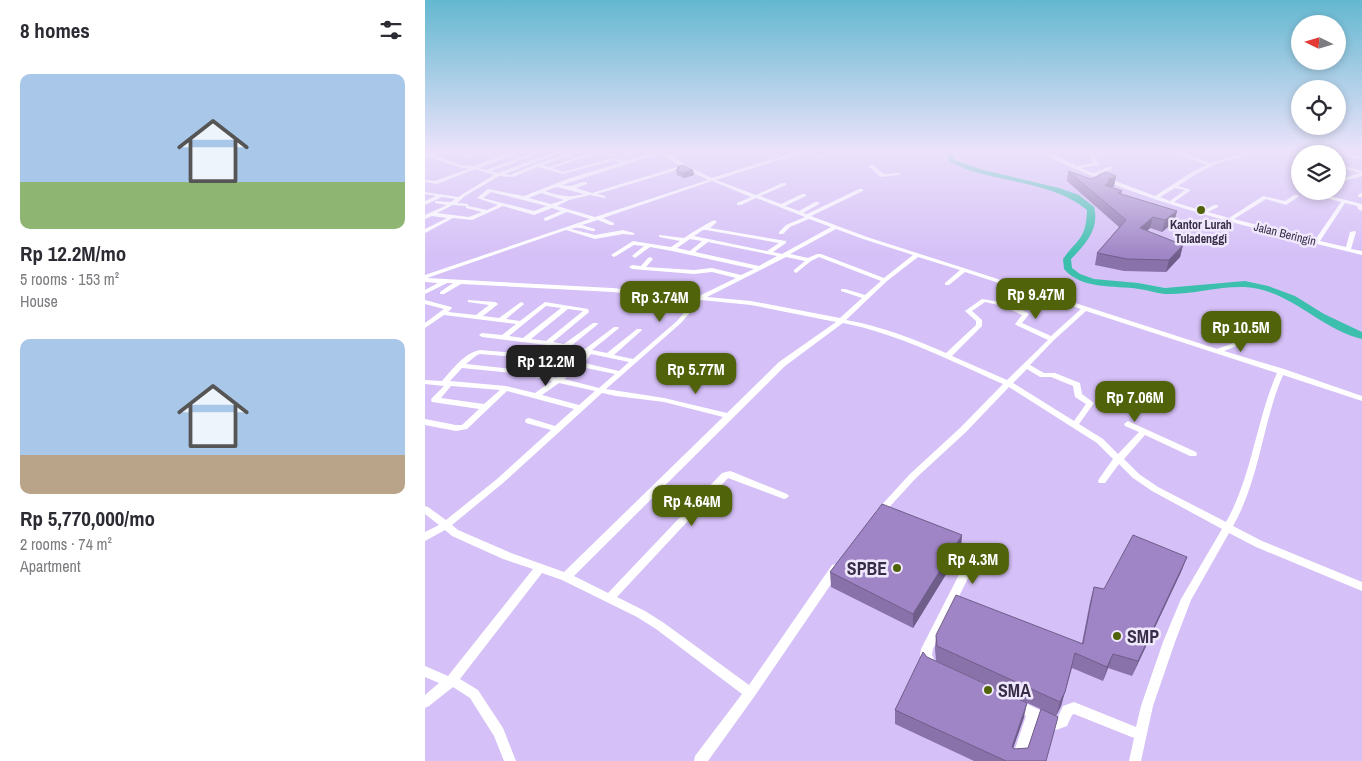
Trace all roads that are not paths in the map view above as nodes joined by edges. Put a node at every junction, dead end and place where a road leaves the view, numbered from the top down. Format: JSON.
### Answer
{"nodes":[{"id":1,"x":480,"y":186,"type":"edge"},
{"id":2,"x":556,"y":186,"type":"edge"},
{"id":3,"x":559,"y":186,"type":"edge"},
{"id":4,"x":579,"y":186,"type":"edge"},
{"id":5,"x":599,"y":186,"type":"dead end"},
{"id":6,"x":615,"y":186,"type":"edge"},
{"id":7,"x":696,"y":186,"type":"edge"},
{"id":8,"x":727,"y":186,"type":"edge"},
{"id":9,"x":781,"y":186,"type":"edge"},
{"id":10,"x":1124,"y":186,"type":"edge"},
{"id":11,"x":1126,"y":186,"type":"edge"},
{"id":12,"x":1174,"y":186,"type":"joint"},
{"id":13,"x":570,"y":189,"type":"junction"},
{"id":14,"x":1118,"y":189,"type":"edge"},
{"id":15,"x":861,"y":190,"type":"dead end"},
{"id":16,"x":540,"y":191,"type":"junction"},
{"id":17,"x":425,"y":193,"type":"edge"},
{"id":18,"x":588,"y":193,"type":"junction"},
{"id":19,"x":804,"y":195,"type":"dead end"},
{"id":20,"x":1257,"y":195,"type":"dead end"},
{"id":21,"x":440,"y":196,"type":"junction"},
{"id":22,"x":757,"y":197,"type":"junction"},
{"id":23,"x":1157,"y":197,"type":"junction"},
{"id":24,"x":1265,"y":197,"type":"junction"},
{"id":25,"x":458,"y":198,"type":"junction"},
{"id":26,"x":524,"y":198,"type":"junction"},
{"id":27,"x":603,"y":198,"type":"dead end"},
{"id":28,"x":567,"y":200,"type":"junction"},
{"id":29,"x":1291,"y":200,"type":"edge"},
{"id":30,"x":1341,"y":200,"type":"edge"},
{"id":31,"x":1345,"y":201,"type":"junction"},
{"id":32,"x":437,"y":202,"type":"dead end"},
{"id":33,"x":1171,"y":202,"type":"junction"},
{"id":34,"x":425,"y":203,"type":"edge"},
{"id":35,"x":817,"y":203,"type":"dead end"},
{"id":36,"x":452,"y":204,"type":"junction"},
{"id":37,"x":503,"y":204,"type":"junction"},
{"id":38,"x":739,"y":204,"type":"dead end"},
{"id":39,"x":553,"y":206,"type":"junction"},
{"id":40,"x":781,"y":206,"type":"junction"},
{"id":41,"x":1216,"y":206,"type":"dead end"},
{"id":42,"x":1362,"y":209,"type":"edge"},
{"id":43,"x":567,"y":210,"type":"junction"},
{"id":44,"x":486,"y":211,"type":"junction"},
{"id":45,"x":1204,"y":212,"type":"junction"},
{"id":46,"x":799,"y":213,"type":"junction"},
{"id":47,"x":432,"y":214,"type":"junction"},
{"id":48,"x":1362,"y":214,"type":"edge"},
{"id":49,"x":454,"y":216,"type":"junction"},
{"id":50,"x":425,"y":217,"type":"edge"},
{"id":51,"x":808,"y":217,"type":"junction"},
{"id":52,"x":546,"y":219,"type":"dead end"},
{"id":53,"x":598,"y":219,"type":"junction"},
{"id":54,"x":1231,"y":219,"type":"junction"},
{"id":55,"x":714,"y":222,"type":"dead end"},
{"id":56,"x":612,"y":224,"type":"dead end"},
{"id":57,"x":578,"y":225,"type":"junction"},
{"id":58,"x":730,"y":226,"type":"dead end"},
{"id":59,"x":835,"y":227,"type":"junction"},
{"id":60,"x":567,"y":229,"type":"junction"},
{"id":61,"x":705,"y":229,"type":"junction"},
{"id":62,"x":593,"y":230,"type":"dead end"},
{"id":63,"x":425,"y":231,"type":"edge"},
{"id":64,"x":724,"y":232,"type":"junction"},
{"id":65,"x":1353,"y":232,"type":"dead end"},
{"id":66,"x":632,"y":234,"type":"dead end"},
{"id":67,"x":738,"y":234,"type":"junction"},
{"id":68,"x":781,"y":234,"type":"dead end"},
{"id":69,"x":661,"y":236,"type":"dead end"},
{"id":70,"x":686,"y":238,"type":"junction"},
{"id":71,"x":707,"y":240,"type":"junction"},
{"id":72,"x":1317,"y":242,"type":"junction"},
{"id":73,"x":649,"y":245,"type":"junction"},
{"id":74,"x":725,"y":245,"type":"junction"},
{"id":75,"x":672,"y":249,"type":"junction"},
{"id":76,"x":1348,"y":249,"type":"junction"},
{"id":77,"x":769,"y":252,"type":"junction"},
{"id":78,"x":1362,"y":252,"type":"edge"},
{"id":79,"x":691,"y":253,"type":"junction"},
{"id":80,"x":614,"y":255,"type":"dead end"},
{"id":81,"x":782,"y":255,"type":"junction"},
{"id":82,"x":635,"y":256,"type":"dead end"},
{"id":83,"x":917,"y":256,"type":"junction"},
{"id":84,"x":651,"y":260,"type":"dead end"},
{"id":85,"x":809,"y":260,"type":"junction"},
{"id":86,"x":732,"y":261,"type":"junction"},
{"id":87,"x":667,"y":263,"type":"dead end"},
{"id":88,"x":686,"y":266,"type":"dead end"},
{"id":89,"x":632,"y":267,"type":"dead end"},
{"id":90,"x":642,"y":268,"type":"junction"},
{"id":91,"x":761,"y":268,"type":"junction"},
{"id":92,"x":661,"y":270,"type":"junction"},
{"id":93,"x":964,"y":270,"type":"junction"},
{"id":94,"x":681,"y":271,"type":"junction"},
{"id":95,"x":718,"y":271,"type":"junction"},
{"id":96,"x":795,"y":271,"type":"dead end"},
{"id":97,"x":741,"y":277,"type":"junction"},
{"id":98,"x":425,"y":278,"type":"edge"},
{"id":99,"x":1036,"y":279,"type":"dead end"},
{"id":100,"x":885,"y":280,"type":"junction"},
{"id":101,"x":446,"y":281,"type":"junction"},
{"id":102,"x":461,"y":281,"type":"junction"},
{"id":103,"x":947,"y":284,"type":"dead end"},
{"id":104,"x":843,"y":290,"type":"dead end"},
{"id":105,"x":1023,"y":290,"type":"junction"},
{"id":106,"x":425,"y":292,"type":"edge"},
{"id":107,"x":442,"y":293,"type":"dead end"},
{"id":108,"x":866,"y":297,"type":"junction"},
{"id":109,"x":700,"y":298,"type":"junction"},
{"id":110,"x":470,"y":301,"type":"dead end"},
{"id":111,"x":425,"y":302,"type":"edge"},
{"id":112,"x":521,"y":304,"type":"dead end"},
{"id":113,"x":567,"y":307,"type":"junction"},
{"id":114,"x":1084,"y":310,"type":"junction"},
{"id":115,"x":444,"y":313,"type":"junction"},
{"id":116,"x":476,"y":318,"type":"junction"},
{"id":117,"x":499,"y":320,"type":"junction"},
{"id":118,"x":841,"y":321,"type":"junction"},
{"id":119,"x":521,"y":323,"type":"junction"},
{"id":120,"x":427,"y":324,"type":"edge"},
{"id":121,"x":595,"y":325,"type":"dead end"},
{"id":122,"x":615,"y":329,"type":"dead end"},
{"id":123,"x":639,"y":331,"type":"dead end"},
{"id":124,"x":482,"y":335,"type":"dead end"},
{"id":125,"x":1257,"y":336,"type":"dead end"},
{"id":126,"x":503,"y":338,"type":"junction"},
{"id":127,"x":1052,"y":339,"type":"junction"},
{"id":128,"x":525,"y":340,"type":"junction"},
{"id":129,"x":547,"y":343,"type":"junction"},
{"id":130,"x":565,"y":347,"type":"junction"},
{"id":131,"x":1217,"y":351,"type":"junction"},
{"id":132,"x":588,"y":352,"type":"junction"},
{"id":133,"x":608,"y":356,"type":"junction"},
{"id":134,"x":947,"y":356,"type":"junction"},
{"id":135,"x":633,"y":362,"type":"junction"},
{"id":136,"x":577,"y":364,"type":"junction"},
{"id":137,"x":459,"y":366,"type":"junction"},
{"id":138,"x":1026,"y":366,"type":"junction"},
{"id":139,"x":1281,"y":371,"type":"junction"},
{"id":140,"x":620,"y":373,"type":"junction"},
{"id":141,"x":556,"y":380,"type":"junction"},
{"id":142,"x":425,"y":382,"type":"edge"},
{"id":143,"x":447,"y":383,"type":"junction"},
{"id":144,"x":1009,"y":384,"type":"junction"},
{"id":145,"x":506,"y":388,"type":"junction"},
{"id":146,"x":601,"y":390,"type":"junction"},
{"id":147,"x":535,"y":396,"type":"junction"},
{"id":148,"x":1362,"y":399,"type":"edge"},
{"id":149,"x":486,"y":407,"type":"junction"},
{"id":150,"x":579,"y":408,"type":"junction"},
{"id":151,"x":728,"y":416,"type":"junction"},
{"id":152,"x":529,"y":421,"type":"dead end"},
{"id":153,"x":1128,"y":424,"type":"dead end"},
{"id":154,"x":427,"y":425,"type":"edge"},
{"id":155,"x":1075,"y":425,"type":"junction"},
{"id":156,"x":557,"y":429,"type":"junction"},
{"id":157,"x":1144,"y":431,"type":"junction"},
{"id":158,"x":1193,"y":454,"type":"dead end"},
{"id":159,"x":1118,"y":460,"type":"junction"},
{"id":160,"x":1102,"y":482,"type":"dead end"},
{"id":161,"x":784,"y":496,"type":"dead end"},
{"id":162,"x":425,"y":509,"type":"edge"},
{"id":163,"x":881,"y":515,"type":"edge"},
{"id":164,"x":445,"y":526,"type":"junction"},
{"id":165,"x":1228,"y":527,"type":"junction"},
{"id":166,"x":425,"y":537,"type":"edge"},
{"id":167,"x":974,"y":556,"type":"dead end"},
{"id":168,"x":841,"y":560,"type":"edge"},
{"id":169,"x":540,"y":568,"type":"junction"},
{"id":170,"x":566,"y":577,"type":"junction"},
{"id":171,"x":1362,"y":587,"type":"edge"},
{"id":172,"x":609,"y":598,"type":"junction"},
{"id":173,"x":940,"y":670,"type":"edge"},
{"id":174,"x":425,"y":671,"type":"edge"},
{"id":175,"x":451,"y":681,"type":"junction"},
{"id":176,"x":750,"y":693,"type":"junction"},
{"id":177,"x":425,"y":702,"type":"edge"},
{"id":178,"x":1009,"y":702,"type":"edge"},
{"id":179,"x":1033,"y":713,"type":"junction"},
{"id":180,"x":1141,"y":735,"type":"junction"},
{"id":181,"x":510,"y":761,"type":"edge"},
{"id":182,"x":700,"y":761,"type":"edge"},
{"id":183,"x":1017,"y":761,"type":"edge"},
{"id":184,"x":1135,"y":761,"type":"edge"}],
"edges":[{"from":1,"to":25,"type":"street"},
{"from":2,"to":16,"type":"street"},
{"from":3,"to":13,"type":"street"},
{"from":4,"to":13,"type":"street"},
{"from":5,"to":18,"type":"street"},
{"from":6,"to":18,"type":"street"},
{"from":7,"to":53,"type":"street"},
{"from":8,"to":22,"type":"street"},
{"from":9,"to":22,"type":"street"},
{"from":10,"to":14,"type":"street"},
{"from":11,"to":23,"type":"street","name":"Jalan Beringin"},
{"from":12,"to":23,"type":"street"},
{"from":12,"to":33,"type":"street"},
{"from":13,"to":18,"type":"street"},
{"from":15,"to":51,"type":"street"},
{"from":16,"to":26,"type":"street"},
{"from":16,"to":28,"type":"street"},
{"from":17,"to":21,"type":"street"},
{"from":18,"to":27,"type":"street"},
{"from":18,"to":28,"type":"street"},
{"from":19,"to":40,"type":"street"},
{"from":20,"to":24,"type":"street"},
{"from":21,"to":25,"type":"street"},
{"from":21,"to":34,"type":"street"},
{"from":22,"to":38,"type":"street"},
{"from":22,"to":40,"type":"street"},
{"from":23,"to":33,"type":"street","name":"Jalan Beringin"},
{"from":24,"to":29,"type":"street"},
{"from":24,"to":54,"type":"street"},
{"from":25,"to":36,"type":"street"},
{"from":26,"to":37,"type":"street"},
{"from":26,"to":39,"type":"street"},
{"from":28,"to":39,"type":"street"},
{"from":30,"to":31,"type":"street"},
{"from":31,"to":42,"type":"street"},
{"from":31,"to":72,"type":"street"},
{"from":32,"to":36,"type":"street"},
{"from":33,"to":45,"type":"street","name":"Jalan Beringin"},
{"from":35,"to":46,"type":"street"},
{"from":36,"to":44,"type":"street"},
{"from":36,"to":47,"type":"street"},
{"from":37,"to":39,"type":"street"},
{"from":37,"to":44,"type":"street"},
{"from":39,"to":43,"type":"street"},
{"from":40,"to":46,"type":"street"},
{"from":41,"to":45,"type":"street"},
{"from":42,"to":48,"type":"street"},
{"from":43,"to":52,"type":"street"},
{"from":43,"to":53,"type":"street"},
{"from":44,"to":49,"type":"street"},
{"from":45,"to":54,"type":"street","name":"Jalan Beringin"},
{"from":46,"to":51,"type":"street"},
{"from":47,"to":49,"type":"street"},
{"from":47,"to":50,"type":"street"},
{"from":49,"to":63,"type":"street"},
{"from":51,"to":59,"type":"street"},
{"from":51,"to":68,"type":"street"},
{"from":53,"to":56,"type":"street"},
{"from":53,"to":57,"type":"street"},
{"from":54,"to":72,"type":"street","name":"Jalan Beringin"},
{"from":55,"to":61,"type":"street"},
{"from":57,"to":60,"type":"street"},
{"from":57,"to":62,"type":"street"},
{"from":58,"to":64,"type":"street"},
{"from":59,"to":81,"type":"street"},
{"from":59,"to":83,"type":"street"},
{"from":60,"to":66,"type":"street"},
{"from":60,"to":98,"type":"street"},
{"from":61,"to":64,"type":"street"},
{"from":61,"to":70,"type":"street"},
{"from":64,"to":67,"type":"street"},
{"from":65,"to":76,"type":"street"},
{"from":67,"to":74,"type":"street"},
{"from":67,"to":77,"type":"street"},
{"from":69,"to":70,"type":"street"},
{"from":70,"to":71,"type":"street"},
{"from":70,"to":75,"type":"street"},
{"from":71,"to":74,"type":"street"},
{"from":71,"to":79,"type":"street"},
{"from":72,"to":76,"type":"street","name":"Jalan Beringin"},
{"from":73,"to":75,"type":"street"},
{"from":73,"to":80,"type":"street"},
{"from":73,"to":82,"type":"street"},
{"from":74,"to":77,"type":"street"},
{"from":75,"to":79,"type":"street"},
{"from":76,"to":78,"type":"street","name":"Jalan Beringin"},
{"from":77,"to":81,"type":"street"},
{"from":79,"to":86,"type":"street"},
{"from":81,"to":85,"type":"street"},
{"from":81,"to":91,"type":"street"},
{"from":83,"to":93,"type":"street"},
{"from":83,"to":100,"type":"street"},
{"from":84,"to":90,"type":"street"},
{"from":85,"to":96,"type":"street"},
{"from":85,"to":100,"type":"street"},
{"from":86,"to":91,"type":"street"},
{"from":86,"to":95,"type":"street"},
{"from":87,"to":92,"type":"street"},
{"from":88,"to":94,"type":"street"},
{"from":89,"to":90,"type":"street"},
{"from":90,"to":92,"type":"street"},
{"from":91,"to":97,"type":"street"},
{"from":92,"to":94,"type":"street"},
{"from":93,"to":103,"type":"street"},
{"from":93,"to":105,"type":"street"},
{"from":94,"to":95,"type":"street"},
{"from":95,"to":97,"type":"street"},
{"from":97,"to":109,"type":"street"},
{"from":98,"to":101,"type":"street"},
{"from":99,"to":105,"type":"street"},
{"from":100,"to":108,"type":"street"},
{"from":101,"to":102,"type":"street"},
{"from":101,"to":106,"type":"street"},
{"from":102,"to":107,"type":"street"},
{"from":102,"to":109,"type":"street"},
{"from":104,"to":108,"type":"street"},
{"from":105,"to":114,"type":"street"},
{"from":108,"to":118,"type":"street"},
{"from":109,"to":118,"type":"street"},
{"from":109,"to":135,"type":"street"},
{"from":110,"to":116,"type":"street"},
{"from":111,"to":115,"type":"street"},
{"from":112,"to":117,"type":"street"},
{"from":113,"to":119,"type":"street"},
{"from":113,"to":128,"type":"street"},
{"from":113,"to":129,"type":"street"},
{"from":114,"to":127,"type":"street"},
{"from":114,"to":131,"type":"street"},
{"from":115,"to":116,"type":"street"},
{"from":115,"to":120,"type":"street"},
{"from":116,"to":117,"type":"street"},
{"from":117,"to":119,"type":"street"},
{"from":118,"to":134,"type":"street"},
{"from":118,"to":151,"type":"street"},
{"from":119,"to":126,"type":"street"},
{"from":121,"to":130,"type":"street"},
{"from":122,"to":132,"type":"street"},
{"from":123,"to":133,"type":"street"},
{"from":124,"to":126,"type":"street"},
{"from":125,"to":131,"type":"street"},
{"from":126,"to":128,"type":"street"},
{"from":127,"to":134,"type":"street"},
{"from":127,"to":138,"type":"street"},
{"from":128,"to":129,"type":"street"},
{"from":129,"to":130,"type":"street"},
{"from":130,"to":132,"type":"street"},
{"from":131,"to":139,"type":"street"},
{"from":132,"to":133,"type":"street"},
{"from":132,"to":136,"type":"street"},
{"from":133,"to":135,"type":"street"},
{"from":134,"to":144,"type":"street"},
{"from":135,"to":140,"type":"street"},
{"from":136,"to":137,"type":"street"},
{"from":136,"to":140,"type":"street"},
{"from":136,"to":141,"type":"street"},
{"from":137,"to":141,"type":"street"},
{"from":137,"to":143,"type":"street"},
{"from":138,"to":144,"type":"street"},
{"from":138,"to":155,"type":"street"},
{"from":139,"to":148,"type":"street"},
{"from":139,"to":165,"type":"street"},
{"from":140,"to":146,"type":"street"},
{"from":141,"to":146,"type":"street"},
{"from":141,"to":147,"type":"street"},
{"from":142,"to":143,"type":"street"},
{"from":143,"to":145,"type":"street"},
{"from":143,"to":149,"type":"street"},
{"from":144,"to":155,"type":"street"},
{"from":144,"to":163,"type":"street"},
{"from":145,"to":147,"type":"street"},
{"from":145,"to":149,"type":"street"},
{"from":146,"to":150,"type":"street"},
{"from":146,"to":151,"type":"street"},
{"from":147,"to":150,"type":"street"},
{"from":149,"to":154,"type":"street"},
{"from":150,"to":156,"type":"street"},
{"from":150,"to":164,"type":"street"},
{"from":151,"to":170,"type":"street"},
{"from":152,"to":156,"type":"street"},
{"from":153,"to":157,"type":"street"},
{"from":155,"to":159,"type":"street"},
{"from":156,"to":164,"type":"street"},
{"from":157,"to":158,"type":"street"},
{"from":157,"to":159,"type":"street"},
{"from":159,"to":160,"type":"street"},
{"from":159,"to":165,"type":"street"},
{"from":161,"to":172,"type":"street"},
{"from":162,"to":164,"type":"street"},
{"from":164,"to":166,"type":"street"},
{"from":164,"to":169,"type":"street"},
{"from":165,"to":171,"type":"street"},
{"from":165,"to":180,"type":"street"},
{"from":167,"to":173,"type":"street"},
{"from":168,"to":176,"type":"street"},
{"from":169,"to":170,"type":"street"},
{"from":169,"to":175,"type":"street"},
{"from":170,"to":172,"type":"street"},
{"from":172,"to":176,"type":"street"},
{"from":174,"to":175,"type":"street"},
{"from":175,"to":177,"type":"street"},
{"from":175,"to":181,"type":"street"},
{"from":176,"to":182,"type":"street"},
{"from":178,"to":179,"type":"street"},
{"from":179,"to":180,"type":"street"},
{"from":179,"to":183,"type":"street"},
{"from":180,"to":184,"type":"street"}]}
